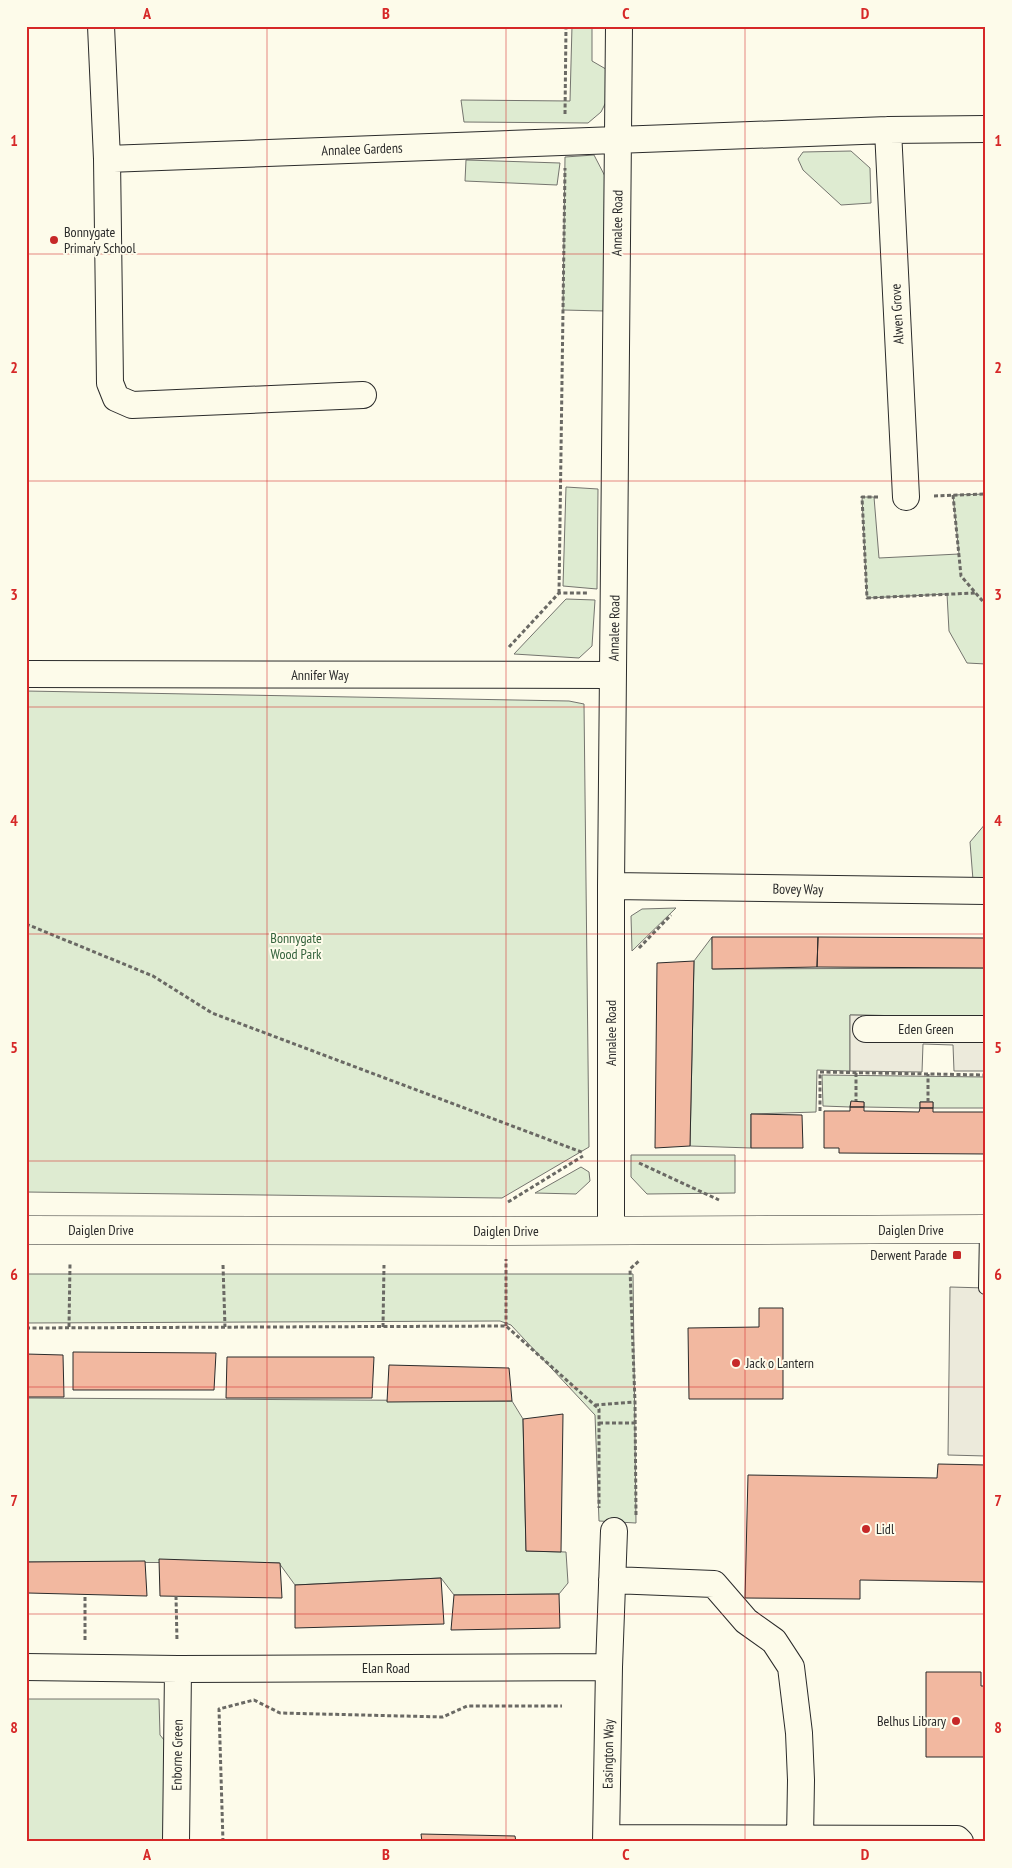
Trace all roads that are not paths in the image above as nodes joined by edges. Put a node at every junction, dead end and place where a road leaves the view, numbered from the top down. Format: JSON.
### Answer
{"nodes":[{"id":1,"x":101,"y":26,"type":"edge"},
{"id":2,"x":619,"y":26,"type":"edge"},
{"id":3,"x":986,"y":129,"type":"edge"},
{"id":4,"x":888,"y":130,"type":"junction"},
{"id":5,"x":618,"y":140,"type":"junction"},
{"id":6,"x":107,"y":159,"type":"junction"},
{"id":7,"x":363,"y":395,"type":"dead end"},
{"id":8,"x":906,"y":497,"type":"road end"},
{"id":9,"x":26,"y":674,"type":"edge"},
{"id":10,"x":613,"y":675,"type":"junction"},
{"id":11,"x":611,"y":886,"type":"junction"},
{"id":12,"x":986,"y":891,"type":"edge"},
{"id":13,"x":866,"y":1029,"type":"dead end"},
{"id":14,"x":986,"y":1029,"type":"edge"},
{"id":15,"x":26,"y":1230,"type":"edge"},
{"id":16,"x":611,"y":1230,"type":"junction"},
{"id":17,"x":986,"y":1230,"type":"edge"},
{"id":18,"x":985,"y":1288,"type":"edge"},
{"id":19,"x":616,"y":1521,"type":"road end"},
{"id":20,"x":612,"y":1580,"type":"junction"},
{"id":21,"x":26,"y":1667,"type":"edge"},
{"id":22,"x":609,"y":1667,"type":"junction"},
{"id":23,"x":178,"y":1669,"type":"junction"},
{"id":24,"x":800,"y":1839,"type":"junction"},
{"id":25,"x":606,"y":1840,"type":"edge"},
{"id":26,"x":176,"y":1842,"type":"edge"},
{"id":27,"x":960,"y":1842,"type":"edge"}],
"edges":[{"from":1,"to":6,"type":"street"},
{"from":2,"to":5,"type":"street","name":"Annalee Road"},
{"from":3,"to":4,"type":"street"},
{"from":4,"to":5,"type":"street"},
{"from":4,"to":8,"type":"street","name":"Alwen Grove"},
{"from":5,"to":6,"type":"street","name":"Annalee Gardens"},
{"from":5,"to":10,"type":"street","name":"Annalee Road"},
{"from":6,"to":7,"type":"street"},
{"from":9,"to":10,"type":"street","name":"Annifer Way"},
{"from":10,"to":11,"type":"street","name":"Annalee Road"},
{"from":11,"to":12,"type":"street","name":"Bovey Way"},
{"from":11,"to":16,"type":"street","name":"Annalee Road"},
{"from":13,"to":14,"type":"street","name":"Eden Green"},
{"from":15,"to":16,"type":"street","name":"Daiglen Drive"},
{"from":16,"to":17,"type":"street","name":"Daiglen Drive"},
{"from":17,"to":18,"type":"lane"},
{"from":19,"to":20,"type":"street"},
{"from":20,"to":22,"type":"street"},
{"from":20,"to":24,"type":"street"},
{"from":21,"to":23,"type":"street","name":"Elan Road"},
{"from":22,"to":23,"type":"street","name":"Elan Road"},
{"from":22,"to":25,"type":"street","name":"Easington Way"},
{"from":23,"to":26,"type":"street","name":"Enborne Green"},
{"from":24,"to":25,"type":"street"},
{"from":24,"to":27,"type":"street"}]}
